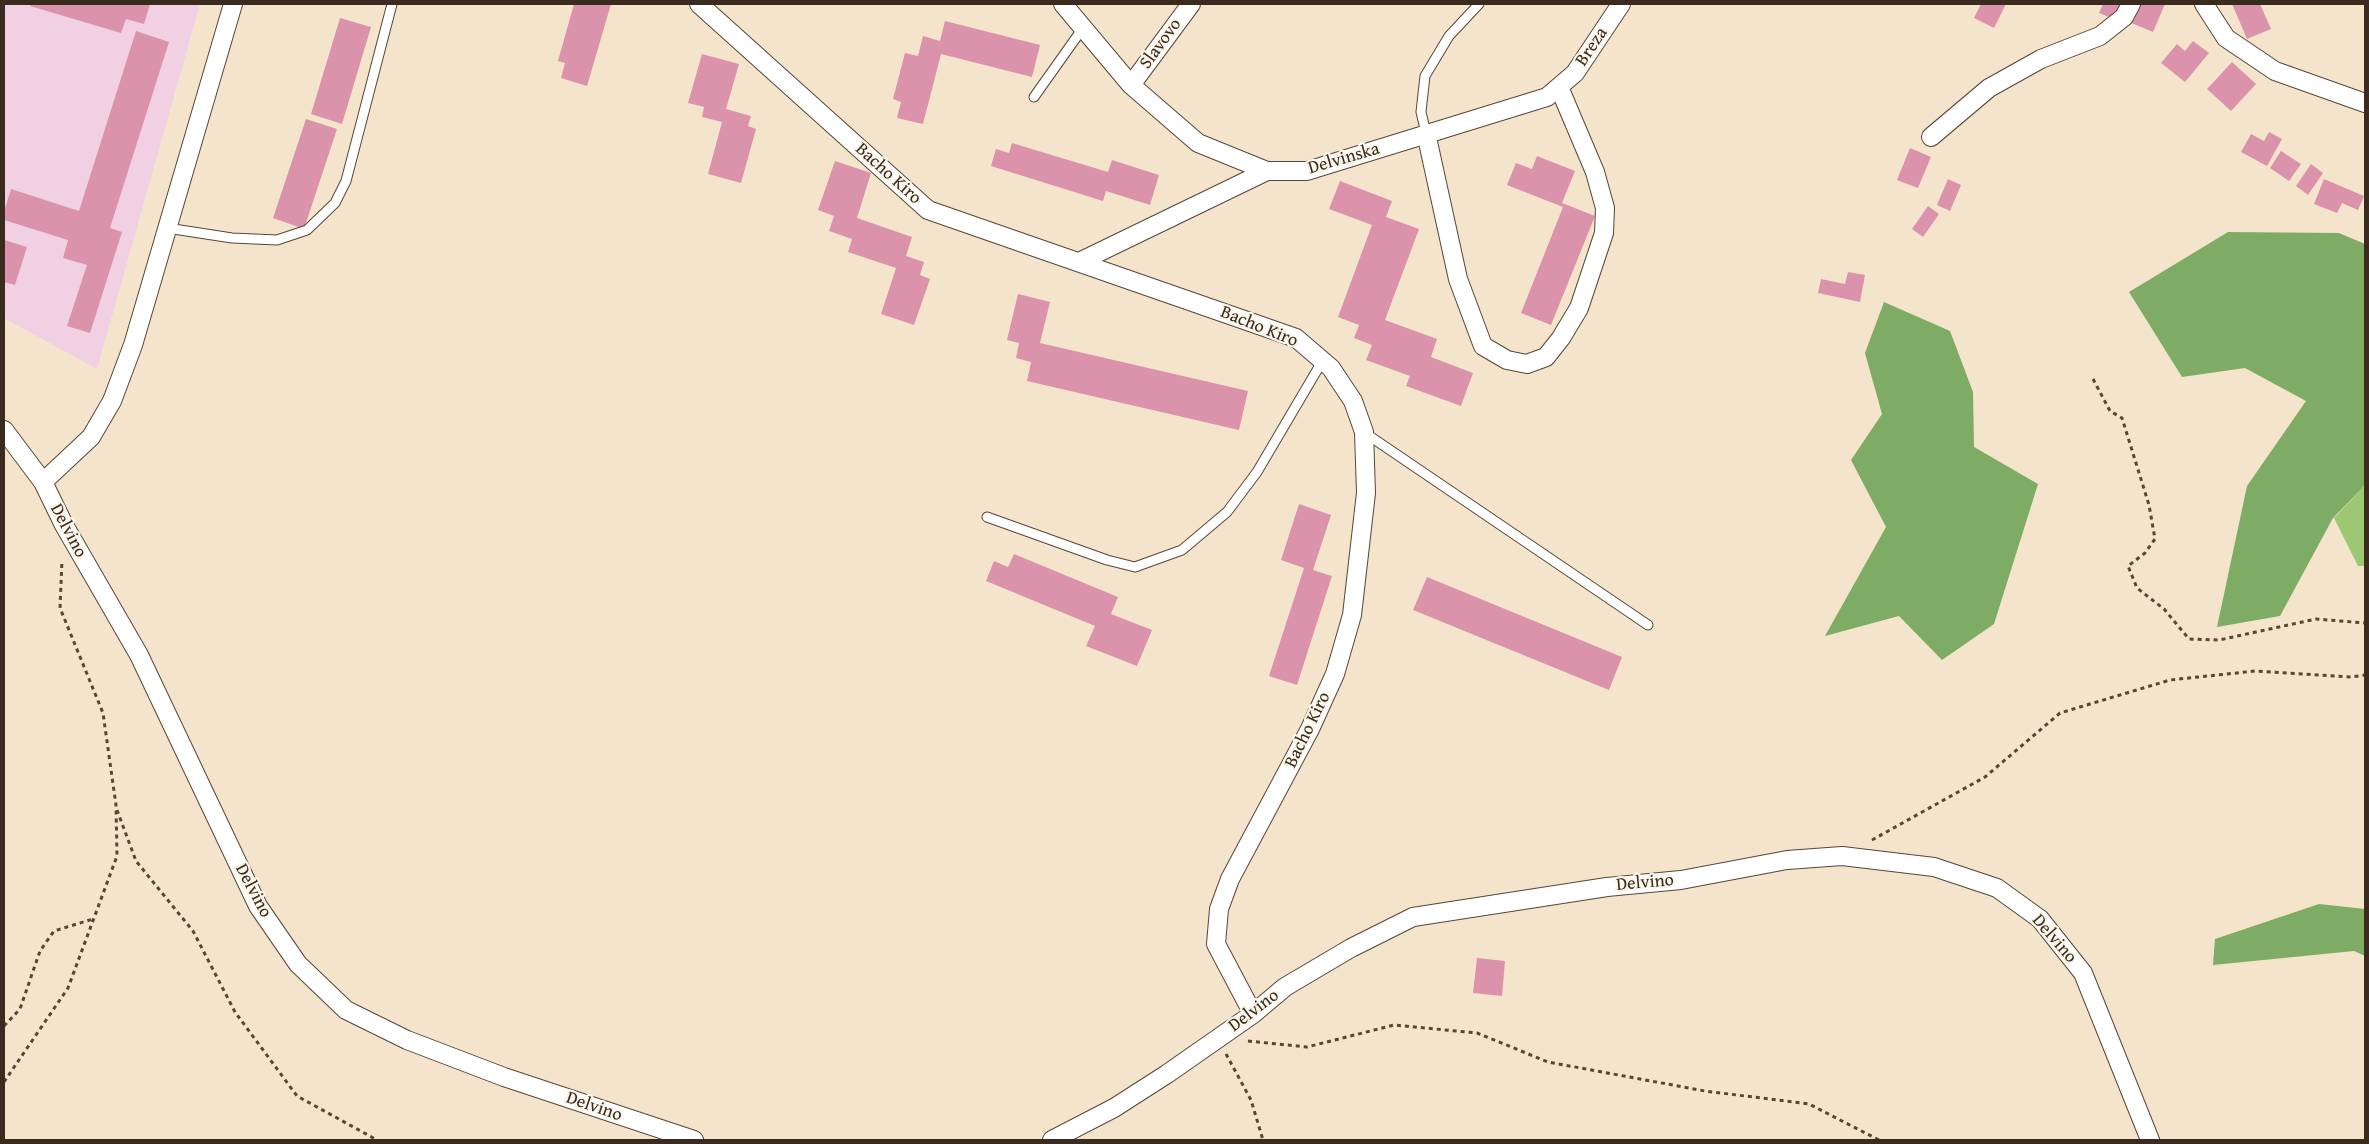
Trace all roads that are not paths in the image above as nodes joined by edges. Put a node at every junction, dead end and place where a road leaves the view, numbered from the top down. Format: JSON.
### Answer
{"nodes":[{"id":1,"x":233,"y":4,"type":"edge"},
{"id":2,"x":392,"y":4,"type":"edge"},
{"id":3,"x":699,"y":4,"type":"edge"},
{"id":4,"x":1063,"y":4,"type":"edge"},
{"id":5,"x":1191,"y":4,"type":"edge"},
{"id":6,"x":1479,"y":4,"type":"edge"},
{"id":7,"x":1621,"y":4,"type":"edge"},
{"id":8,"x":2131,"y":4,"type":"edge"},
{"id":9,"x":2204,"y":4,"type":"edge"},
{"id":10,"x":1083,"y":28,"type":"junction"},
{"id":11,"x":1131,"y":85,"type":"junction"},
{"id":12,"x":1559,"y":88,"type":"junction"},
{"id":13,"x":1034,"y":96,"type":"dead end"},
{"id":14,"x":2365,"y":103,"type":"edge"},
{"id":15,"x":1426,"y":133,"type":"junction"},
{"id":16,"x":1931,"y":137,"type":"dead end"},
{"id":17,"x":1267,"y":171,"type":"junction"},
{"id":18,"x":167,"y":228,"type":"junction"},
{"id":19,"x":1079,"y":262,"type":"junction"},
{"id":20,"x":1322,"y":360,"type":"junction"},
{"id":21,"x":4,"y":430,"type":"edge"},
{"id":22,"x":1364,"y":432,"type":"junction"},
{"id":23,"x":43,"y":482,"type":"junction"},
{"id":24,"x":987,"y":517,"type":"dead end"},
{"id":25,"x":1648,"y":625,"type":"dead end"},
{"id":26,"x":1253,"y":1014,"type":"junction"},
{"id":27,"x":694,"y":1140,"type":"edge"},
{"id":28,"x":1052,"y":1140,"type":"edge"},
{"id":29,"x":2150,"y":1140,"type":"edge"}],
"edges":[{"from":1,"to":18,"type":"street"},
{"from":2,"to":18,"type":"lane"},
{"from":3,"to":19,"type":"street","name":"Bacho Kiro"},
{"from":4,"to":10,"type":"street","name":"Delvinska"},
{"from":5,"to":11,"type":"street","name":"Slavovo"},
{"from":6,"to":15,"type":"lane"},
{"from":7,"to":12,"type":"street","name":"Breza"},
{"from":8,"to":16,"type":"street"},
{"from":9,"to":14,"type":"street"},
{"from":10,"to":11,"type":"street","name":"Delvinska"},
{"from":10,"to":13,"type":"lane"},
{"from":11,"to":17,"type":"street","name":"Delvinska"},
{"from":12,"to":15,"type":"street","name":"Delvinska"},
{"from":12,"to":15,"type":"street"},
{"from":15,"to":17,"type":"street","name":"Delvinska"},
{"from":17,"to":19,"type":"street"},
{"from":18,"to":23,"type":"street"},
{"from":19,"to":20,"type":"street","name":"Bacho Kiro"},
{"from":20,"to":22,"type":"street","name":"Bacho Kiro"},
{"from":20,"to":24,"type":"lane"},
{"from":21,"to":23,"type":"street","name":"Delvino"},
{"from":22,"to":25,"type":"lane"},
{"from":22,"to":26,"type":"street","name":"Bacho Kiro"},
{"from":23,"to":27,"type":"street","name":"Delvino"},
{"from":26,"to":28,"type":"street","name":"Delvino"},
{"from":26,"to":29,"type":"street","name":"Delvino"}]}
